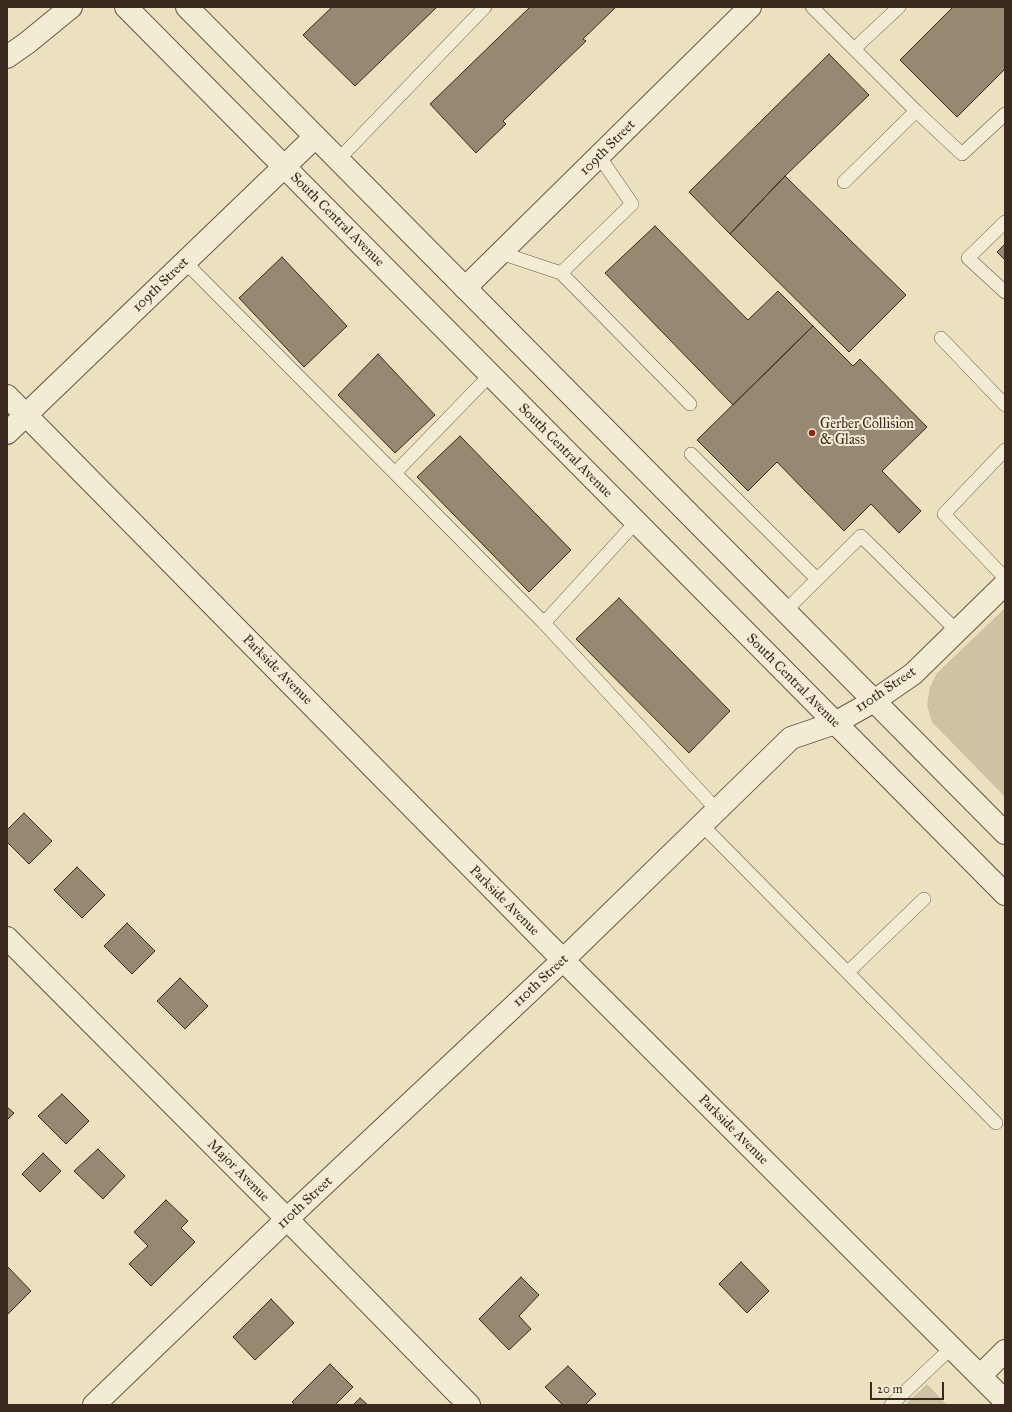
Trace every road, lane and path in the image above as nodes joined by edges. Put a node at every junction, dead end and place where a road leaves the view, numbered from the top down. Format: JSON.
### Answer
{"nodes":[{"id":1,"x":71,"y":7,"type":"edge"},
{"id":2,"x":126,"y":7,"type":"edge"},
{"id":3,"x":187,"y":7,"type":"edge"},
{"id":4,"x":485,"y":7,"type":"edge"},
{"id":5,"x":750,"y":7,"type":"edge"},
{"id":6,"x":812,"y":7,"type":"edge"},
{"id":7,"x":899,"y":7,"type":"edge"},
{"id":8,"x":854,"y":49,"type":"junction"},
{"id":9,"x":8,"y":55,"type":"edge"},
{"id":10,"x":916,"y":111,"type":"junction"},
{"id":11,"x":1005,"y":114,"type":"edge"},
{"id":12,"x":315,"y":137,"type":"junction"},
{"id":13,"x":599,"y":156,"type":"junction"},
{"id":14,"x":338,"y":160,"type":"junction"},
{"id":15,"x":284,"y":167,"type":"junction"},
{"id":16,"x":844,"y":182,"type":"dead end"},
{"id":17,"x":1005,"y":222,"type":"edge"},
{"id":18,"x":501,"y":253,"type":"junction"},
{"id":19,"x":185,"y":262,"type":"junction"},
{"id":20,"x":561,"y":273,"type":"junction"},
{"id":21,"x":465,"y":288,"type":"junction"},
{"id":22,"x":1005,"y":292,"type":"edge"},
{"id":23,"x":941,"y":338,"type":"dead end"},
{"id":24,"x":490,"y":375,"type":"junction"},
{"id":25,"x":7,"y":396,"type":"edge"},
{"id":26,"x":690,"y":404,"type":"dead end"},
{"id":27,"x":1005,"y":405,"type":"edge"},
{"id":28,"x":26,"y":415,"type":"junction"},
{"id":29,"x":7,"y":432,"type":"edge"},
{"id":30,"x":1005,"y":450,"type":"edge"},
{"id":31,"x":691,"y":454,"type":"dead end"},
{"id":32,"x":396,"y":473,"type":"junction"},
{"id":33,"x":636,"y":522,"type":"junction"},
{"id":34,"x":1005,"y":578,"type":"edge"},
{"id":35,"x":816,"y":579,"type":"junction"},
{"id":36,"x":1005,"y":584,"type":"edge"},
{"id":37,"x":785,"y":611,"type":"junction"},
{"id":38,"x":544,"y":623,"type":"junction"},
{"id":39,"x":957,"y":631,"type":"junction"},
{"id":40,"x":874,"y":701,"type":"junction"},
{"id":41,"x":835,"y":723,"type":"junction"},
{"id":42,"x":710,"y":817,"type":"junction"},
{"id":43,"x":1005,"y":833,"type":"edge"},
{"id":44,"x":1005,"y":894,"type":"edge"},
{"id":45,"x":924,"y":899,"type":"dead end"},
{"id":46,"x":7,"y":938,"type":"edge"},
{"id":47,"x":563,"y":960,"type":"junction"},
{"id":48,"x":848,"y":972,"type":"junction"},
{"id":49,"x":996,"y":1123,"type":"dead end"},
{"id":50,"x":287,"y":1219,"type":"junction"},
{"id":51,"x":951,"y":1348,"type":"junction"},
{"id":52,"x":1005,"y":1352,"type":"edge"},
{"id":53,"x":980,"y":1376,"type":"junction"},
{"id":54,"x":1005,"y":1401,"type":"edge"},
{"id":55,"x":94,"y":1405,"type":"edge"},
{"id":56,"x":469,"y":1405,"type":"edge"},
{"id":57,"x":891,"y":1405,"type":"edge"}],
"edges":[{"from":1,"to":9,"type":"street"},
{"from":2,"to":15,"type":"street","name":"South Central Avenue"},
{"from":3,"to":12,"type":"street"},
{"from":4,"to":14,"type":"lane"},
{"from":5,"to":13,"type":"street","name":"109th Street"},
{"from":6,"to":8,"type":"lane"},
{"from":7,"to":8,"type":"lane"},
{"from":8,"to":10,"type":"lane"},
{"from":10,"to":11,"type":"lane"},
{"from":10,"to":16,"type":"lane"},
{"from":12,"to":14,"type":"street"},
{"from":12,"to":15,"type":"street","name":"109th Street"},
{"from":13,"to":18,"type":"street","name":"109th Street"},
{"from":13,"to":20,"type":"lane"},
{"from":14,"to":21,"type":"street"},
{"from":15,"to":19,"type":"street","name":"109th Street"},
{"from":15,"to":24,"type":"street","name":"South Central Avenue"},
{"from":17,"to":22,"type":"lane"},
{"from":18,"to":20,"type":"lane"},
{"from":18,"to":21,"type":"street","name":"109th Street"},
{"from":19,"to":28,"type":"street","name":"109th Street"},
{"from":19,"to":32,"type":"lane"},
{"from":20,"to":26,"type":"lane"},
{"from":21,"to":37,"type":"street"},
{"from":23,"to":27,"type":"lane"},
{"from":24,"to":32,"type":"lane"},
{"from":24,"to":33,"type":"street","name":"South Central Avenue"},
{"from":25,"to":28,"type":"street","name":"Parkside Avenue"},
{"from":28,"to":29,"type":"street","name":"109th Street"},
{"from":28,"to":47,"type":"street","name":"Parkside Avenue"},
{"from":30,"to":34,"type":"lane"},
{"from":31,"to":35,"type":"lane"},
{"from":32,"to":38,"type":"lane"},
{"from":33,"to":38,"type":"lane"},
{"from":33,"to":41,"type":"street","name":"South Central Avenue"},
{"from":35,"to":37,"type":"lane"},
{"from":35,"to":39,"type":"lane"},
{"from":36,"to":39,"type":"street","name":"110th Street"},
{"from":37,"to":40,"type":"street"},
{"from":38,"to":42,"type":"lane"},
{"from":39,"to":40,"type":"street","name":"110th Street"},
{"from":40,"to":41,"type":"street","name":"110th Street"},
{"from":40,"to":43,"type":"street"},
{"from":41,"to":42,"type":"street","name":"110th Street"},
{"from":41,"to":44,"type":"street","name":"South Central Avenue"},
{"from":42,"to":47,"type":"street","name":"110th Street"},
{"from":42,"to":48,"type":"lane"},
{"from":45,"to":48,"type":"lane"},
{"from":46,"to":50,"type":"street","name":"Major Avenue"},
{"from":47,"to":50,"type":"street","name":"110th Street"},
{"from":47,"to":51,"type":"street","name":"Parkside Avenue"},
{"from":48,"to":49,"type":"lane"},
{"from":50,"to":55,"type":"street","name":"110th Street"},
{"from":50,"to":56,"type":"street","name":"Major Avenue"},
{"from":51,"to":53,"type":"street","name":"Parkside Avenue"},
{"from":51,"to":57,"type":"lane"},
{"from":52,"to":53,"type":"street"},
{"from":53,"to":54,"type":"street","name":"Parkside Avenue"}]}
